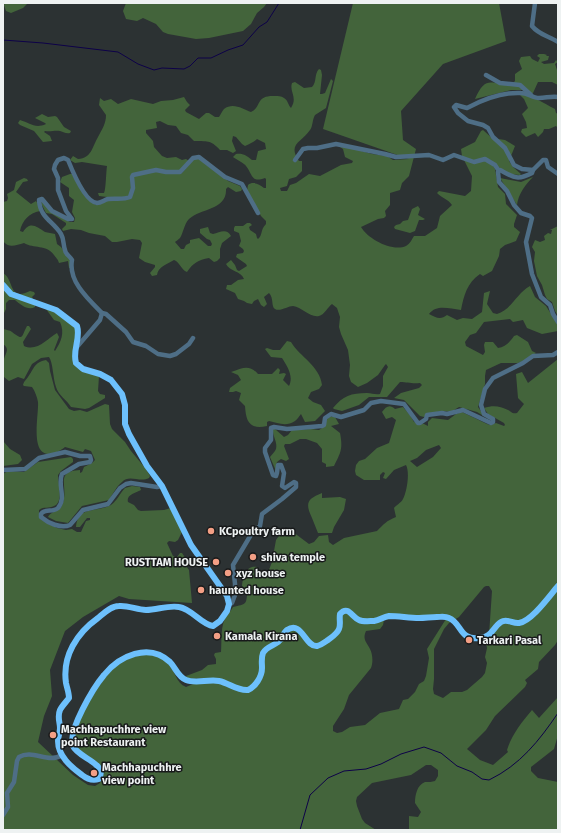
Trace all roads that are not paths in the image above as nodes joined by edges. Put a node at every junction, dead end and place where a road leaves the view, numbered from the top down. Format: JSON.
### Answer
{"nodes":[{"id":1,"x":535,"y":3,"type":"edge"},
{"id":2,"x":558,"y":42,"type":"edge"},
{"id":3,"x":486,"y":75,"type":"dead end"},
{"id":4,"x":532,"y":96,"type":"junction"},
{"id":5,"x":558,"y":97,"type":"edge"},
{"id":6,"x":295,"y":160,"type":"dead end"},
{"id":7,"x":533,"y":170,"type":"junction"},
{"id":8,"x":499,"y":171,"type":"junction"},
{"id":9,"x":558,"y":174,"type":"edge"},
{"id":10,"x":258,"y":213,"type":"dead end"},
{"id":11,"x":3,"y":285,"type":"edge"},
{"id":12,"x":102,"y":313,"type":"junction"},
{"id":13,"x":558,"y":322,"type":"edge"},
{"id":14,"x":193,"y":338,"type":"dead end"},
{"id":15,"x":75,"y":348,"type":"junction"},
{"id":16,"x":558,"y":352,"type":"edge"},
{"id":17,"x":3,"y":470,"type":"edge"},
{"id":18,"x":162,"y":486,"type":"junction"},
{"id":19,"x":558,"y":586,"type":"edge"},
{"id":20,"x":230,"y":604,"type":"junction"},
{"id":21,"x":62,"y":755,"type":"junction"},
{"id":22,"x":3,"y":815,"type":"edge"}],
"edges":[{"from":1,"to":2,"type":"street"},
{"from":3,"to":4,"type":"street"},
{"from":4,"to":5,"type":"street"},
{"from":4,"to":7,"type":"street"},
{"from":6,"to":8,"type":"street"},
{"from":7,"to":8,"type":"street"},
{"from":7,"to":9,"type":"street"},
{"from":8,"to":13,"type":"street"},
{"from":10,"to":12,"type":"street"},
{"from":11,"to":15,"type":"highway"},
{"from":12,"to":14,"type":"street"},
{"from":12,"to":15,"type":"street"},
{"from":15,"to":18,"type":"highway"},
{"from":16,"to":20,"type":"street"},
{"from":17,"to":18,"type":"street"},
{"from":18,"to":20,"type":"highway"},
{"from":19,"to":21,"type":"highway"},
{"from":20,"to":21,"type":"highway"},
{"from":21,"to":22,"type":"street"}]}
